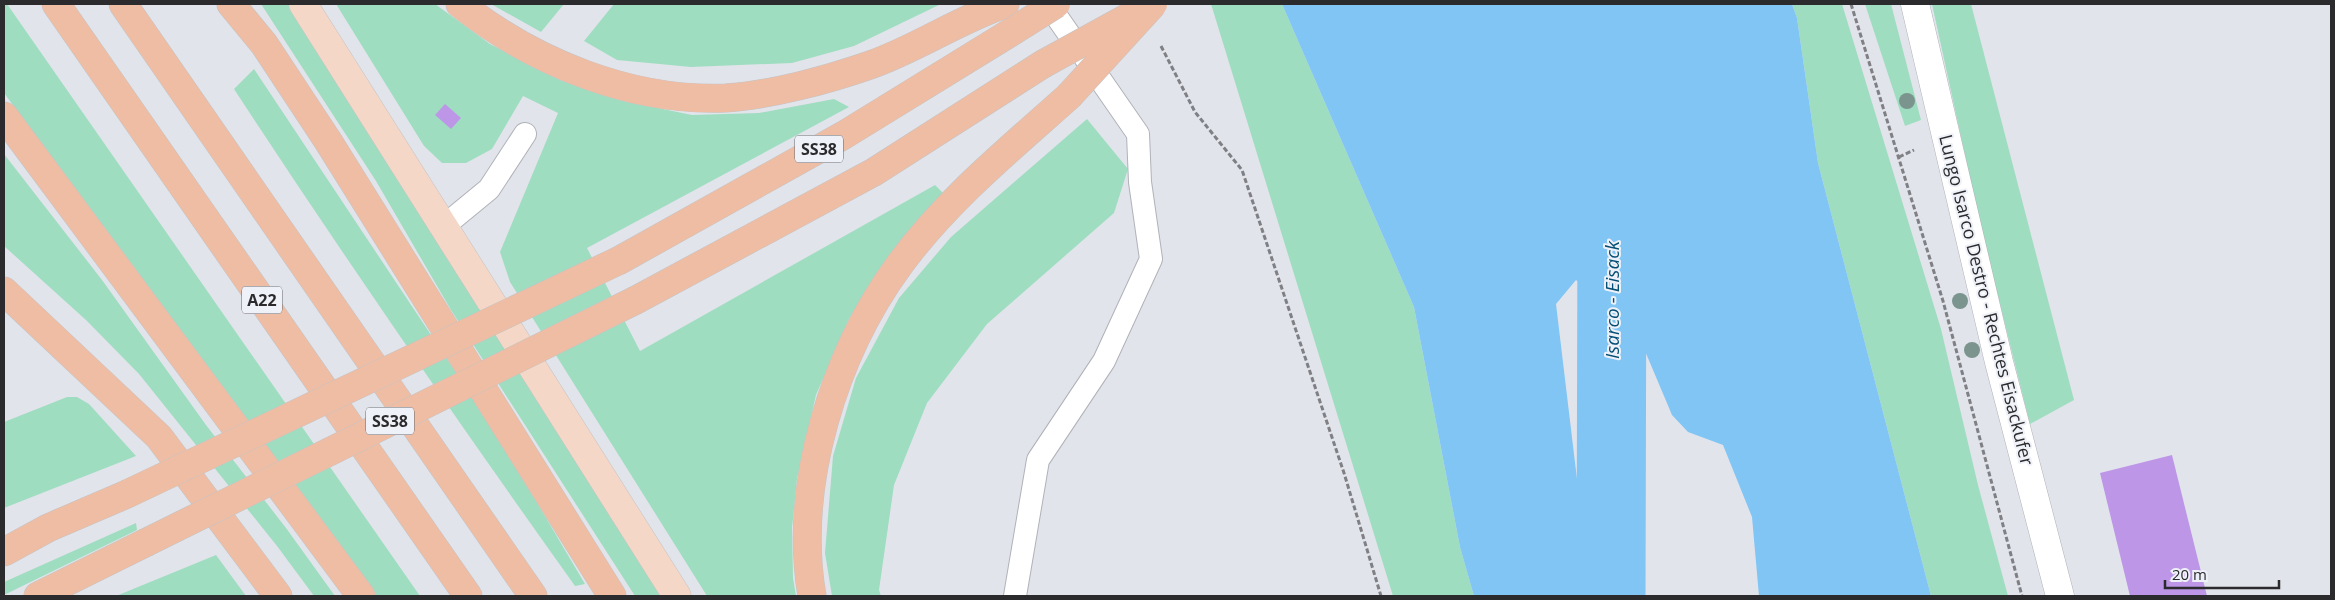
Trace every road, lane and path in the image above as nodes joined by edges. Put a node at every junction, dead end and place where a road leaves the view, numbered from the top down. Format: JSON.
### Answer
{"nodes":[{"id":1,"x":56,"y":4,"type":"edge"},
{"id":2,"x":124,"y":4,"type":"edge"},
{"id":3,"x":231,"y":4,"type":"edge"},
{"id":4,"x":303,"y":4,"type":"edge"},
{"id":5,"x":460,"y":4,"type":"edge"},
{"id":6,"x":1048,"y":4,"type":"edge"},
{"id":7,"x":1056,"y":4,"type":"edge"},
{"id":8,"x":1153,"y":4,"type":"edge"},
{"id":9,"x":1851,"y":4,"type":"edge"},
{"id":10,"x":1915,"y":4,"type":"edge"},
{"id":11,"x":999,"y":6,"type":"edge"},
{"id":12,"x":1158,"y":38,"type":"dead end"},
{"id":13,"x":4,"y":116,"type":"edge"},
{"id":14,"x":525,"y":134,"type":"dead end"},
{"id":15,"x":444,"y":226,"type":"junction"},
{"id":16,"x":4,"y":291,"type":"edge"},
{"id":17,"x":48,"y":528,"type":"junction"},
{"id":18,"x":4,"y":534,"type":"edge"},
{"id":19,"x":4,"y":552,"type":"edge"},
{"id":20,"x":38,"y":596,"type":"edge"},
{"id":21,"x":278,"y":596,"type":"edge"},
{"id":22,"x":360,"y":596,"type":"edge"},
{"id":23,"x":468,"y":596,"type":"edge"},
{"id":24,"x":533,"y":596,"type":"edge"},
{"id":25,"x":612,"y":596,"type":"edge"},
{"id":26,"x":677,"y":596,"type":"edge"},
{"id":27,"x":812,"y":596,"type":"edge"},
{"id":28,"x":1015,"y":596,"type":"edge"},
{"id":29,"x":1381,"y":596,"type":"edge"},
{"id":30,"x":2022,"y":596,"type":"edge"},
{"id":31,"x":2060,"y":596,"type":"edge"}],
"edges":[{"from":1,"to":23,"type":"highway","number":"A22"},
{"from":2,"to":24,"type":"highway"},
{"from":3,"to":25,"type":"highway"},
{"from":4,"to":15,"type":"main road"},
{"from":5,"to":11,"type":"highway"},
{"from":6,"to":28,"type":"lane"},
{"from":7,"to":17,"type":"highway","number":"SS38","bridge":true},
{"from":8,"to":20,"type":"highway","number":"SS38","bridge":true},
{"from":8,"to":27,"type":"highway","bridge":true},
{"from":9,"to":30,"type":"path"},
{"from":10,"to":31,"type":"street","name":"Lungo Isarco Destro - Rechtes Eisackufer"},
{"from":12,"to":29,"type":"path"},
{"from":13,"to":22,"type":"highway"},
{"from":14,"to":15,"type":"lane"},
{"from":15,"to":26,"type":"main road"},
{"from":16,"to":21,"type":"highway"},
{"from":17,"to":18,"type":"highway"},
{"from":17,"to":19,"type":"highway","number":"SS38"}]}
